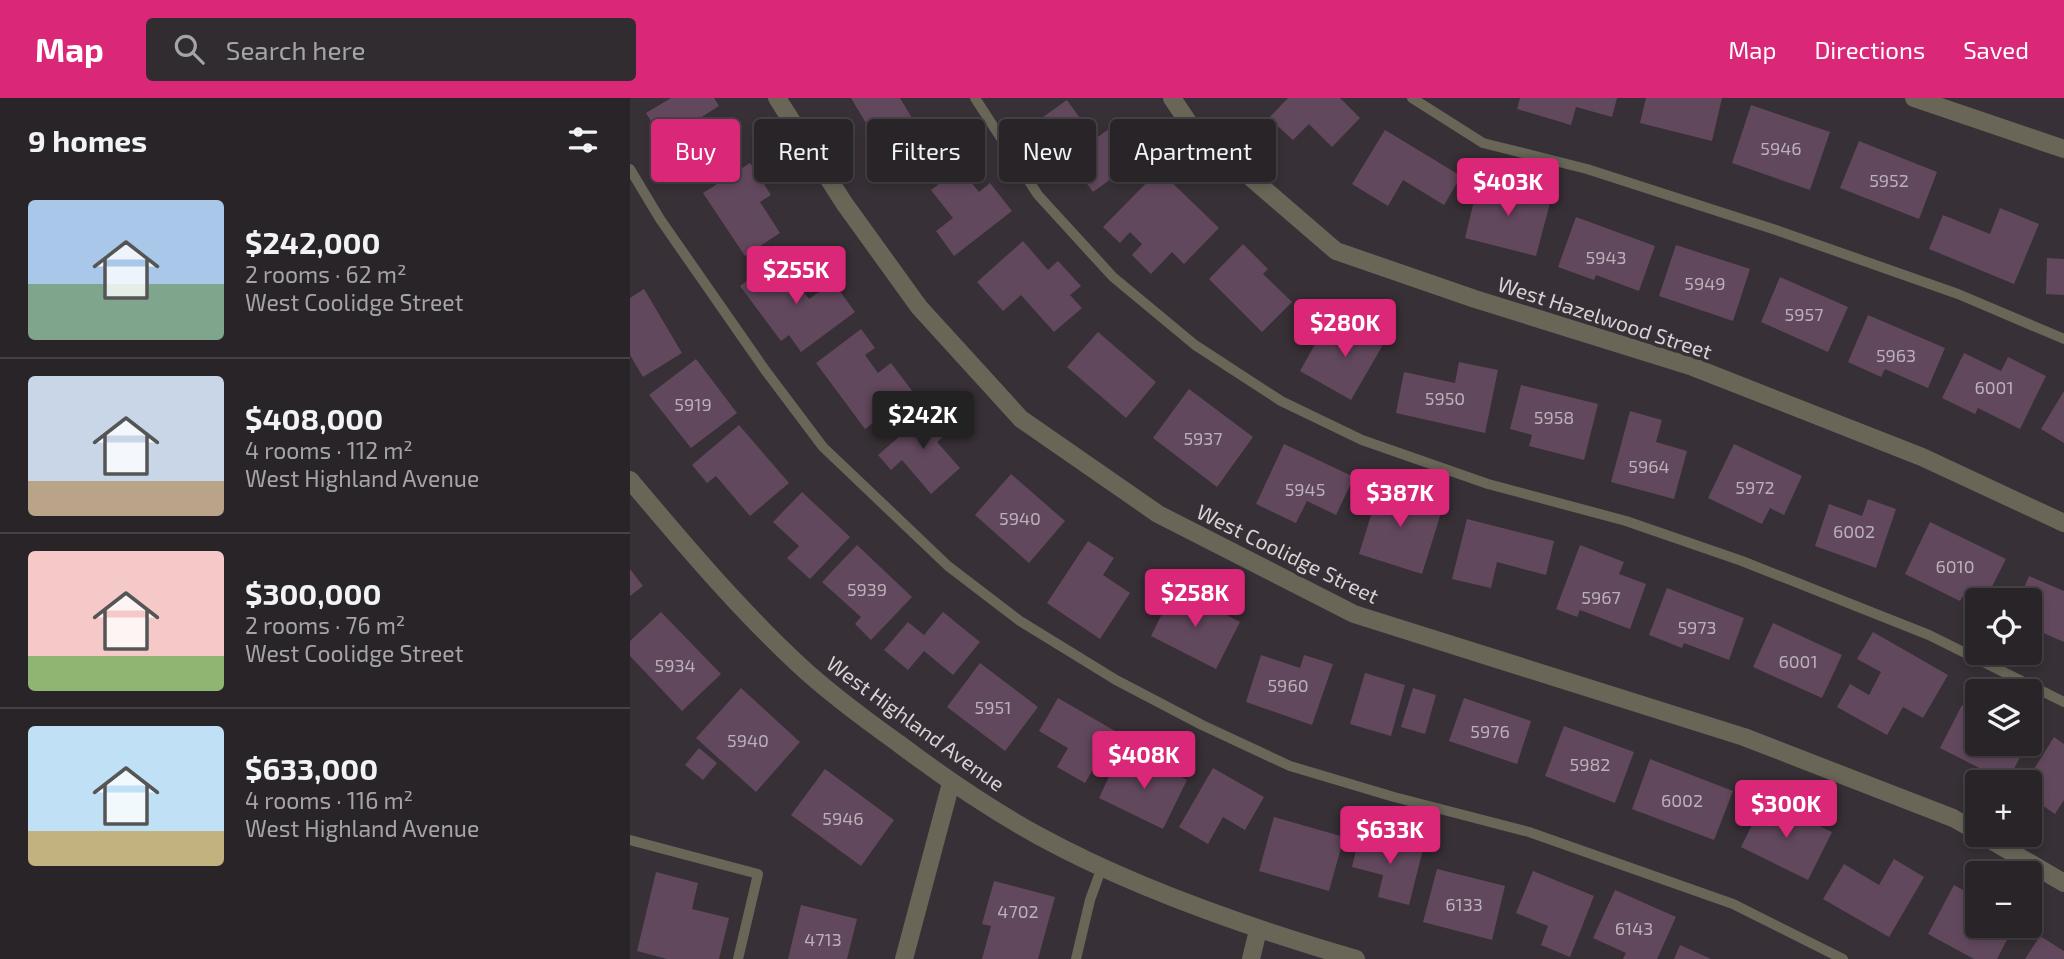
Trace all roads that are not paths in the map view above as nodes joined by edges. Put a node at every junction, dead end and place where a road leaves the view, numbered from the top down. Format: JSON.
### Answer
{"nodes":[{"id":1,"x":777,"y":98,"type":"edge"},
{"id":2,"x":975,"y":98,"type":"edge"},
{"id":3,"x":1172,"y":98,"type":"edge"},
{"id":4,"x":1412,"y":98,"type":"edge"},
{"id":5,"x":1914,"y":98,"type":"edge"},
{"id":6,"x":1945,"y":103,"type":"edge"},
{"id":7,"x":2064,"y":149,"type":"edge"},
{"id":8,"x":630,"y":169,"type":"edge"},
{"id":9,"x":2064,"y":339,"type":"edge"},
{"id":10,"x":630,"y":480,"type":"edge"},
{"id":11,"x":2064,"y":523,"type":"edge"},
{"id":12,"x":2064,"y":702,"type":"edge"},
{"id":13,"x":951,"y":783,"type":"junction"},
{"id":14,"x":1965,"y":825,"type":"edge"},
{"id":15,"x":630,"y":840,"type":"edge"},
{"id":16,"x":2004,"y":847,"type":"edge"},
{"id":17,"x":1102,"y":867,"type":"junction"},
{"id":18,"x":2064,"y":883,"type":"edge"},
{"id":19,"x":1258,"y":930,"type":"junction"},
{"id":20,"x":737,"y":959,"type":"edge"},
{"id":21,"x":904,"y":959,"type":"edge"},
{"id":22,"x":1076,"y":959,"type":"edge"},
{"id":23,"x":1251,"y":959,"type":"edge"},
{"id":24,"x":1356,"y":959,"type":"edge"},
{"id":25,"x":1843,"y":959,"type":"edge"}],
"edges":[{"from":1,"to":14,"type":"street","name":"West Coolidge Street"},
{"from":2,"to":12,"type":"lane"},
{"from":3,"to":11,"type":"street","name":"West Hazelwood Street"},
{"from":4,"to":9,"type":"lane"},
{"from":5,"to":6,"type":"street"},
{"from":6,"to":7,"type":"street"},
{"from":8,"to":25,"type":"lane"},
{"from":10,"to":13,"type":"street","name":"West Highland Avenue"},
{"from":13,"to":17,"type":"street","name":"West Highland Avenue"},
{"from":13,"to":21,"type":"street"},
{"from":15,"to":20,"type":"lane"},
{"from":16,"to":18,"type":"street","name":"West Coolidge Street"},
{"from":17,"to":19,"type":"street","name":"West Highland Avenue"},
{"from":17,"to":22,"type":"lane"},
{"from":19,"to":23,"type":"street"},
{"from":19,"to":24,"type":"street","name":"West Highland Avenue"}]}
